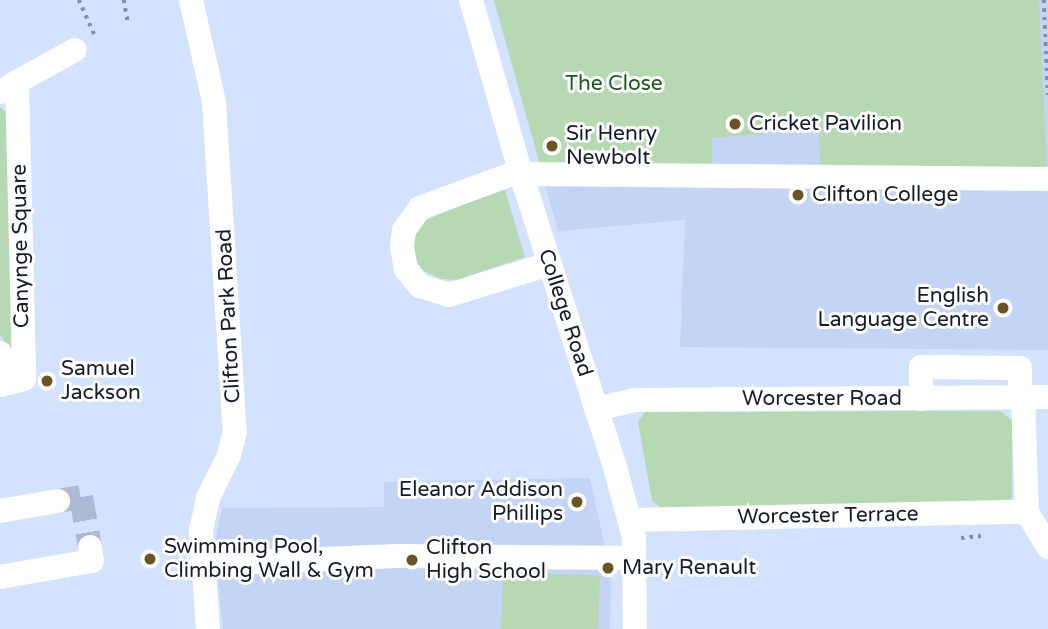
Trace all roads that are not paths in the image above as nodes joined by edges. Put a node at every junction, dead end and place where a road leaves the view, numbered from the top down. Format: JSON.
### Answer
{"nodes":[{"id":1,"x":191,"y":0,"type":"edge"},
{"id":2,"x":471,"y":0,"type":"edge"},
{"id":3,"x":86,"y":45,"type":"road end"},
{"id":4,"x":8,"y":87,"type":"edge"},
{"id":5,"x":521,"y":172,"type":"junction"},
{"id":6,"x":1048,"y":179,"type":"edge"},
{"id":7,"x":549,"y":264,"type":"junction"},
{"id":8,"x":0,"y":353,"type":"edge"},
{"id":9,"x":8,"y":383,"type":"edge"},
{"id":10,"x":1021,"y":397,"type":"junction"},
{"id":11,"x":1048,"y":397,"type":"edge"},
{"id":12,"x":596,"y":409,"type":"junction"},
{"id":13,"x":58,"y":501,"type":"tunnel mouth"},
{"id":14,"x":0,"y":511,"type":"edge"},
{"id":15,"x":1027,"y":512,"type":"junction"},
{"id":16,"x":629,"y":520,"type":"junction"},
{"id":17,"x":90,"y":547,"type":"dead end"},
{"id":18,"x":1048,"y":547,"type":"edge"},
{"id":19,"x":633,"y":558,"type":"junction"},
{"id":20,"x":201,"y":564,"type":"junction"},
{"id":21,"x":0,"y":577,"type":"edge"},
{"id":22,"x":208,"y":629,"type":"edge"},
{"id":23,"x":635,"y":629,"type":"edge"}],
"edges":[{"from":1,"to":20,"type":"street","name":"Clifton Park Road"},
{"from":2,"to":5,"type":"street","name":"College Road"},
{"from":3,"to":4,"type":"street"},
{"from":4,"to":9,"type":"street","name":"Canynge Square"},
{"from":5,"to":6,"type":"street"},
{"from":5,"to":7,"type":"street","name":"College Road"},
{"from":5,"to":7,"type":"street"},
{"from":7,"to":12,"type":"street","name":"College Road"},
{"from":8,"to":9,"type":"street","name":"Canynge Square"},
{"from":10,"to":11,"type":"street","name":"Worcester Road"},
{"from":10,"to":12,"type":"street","name":"Worcester Road"},
{"from":10,"to":15,"type":"street"},
{"from":12,"to":16,"type":"street","name":"College Road"},
{"from":13,"to":14,"type":"street"},
{"from":15,"to":16,"type":"street","name":"Worcester Terrace"},
{"from":15,"to":18,"type":"street"},
{"from":16,"to":19,"type":"street","name":"College Road"},
{"from":17,"to":21,"type":"street"},
{"from":19,"to":20,"type":"street"},
{"from":19,"to":23,"type":"street","name":"College Road"},
{"from":20,"to":22,"type":"street","name":"Clifton Park Road"}]}
